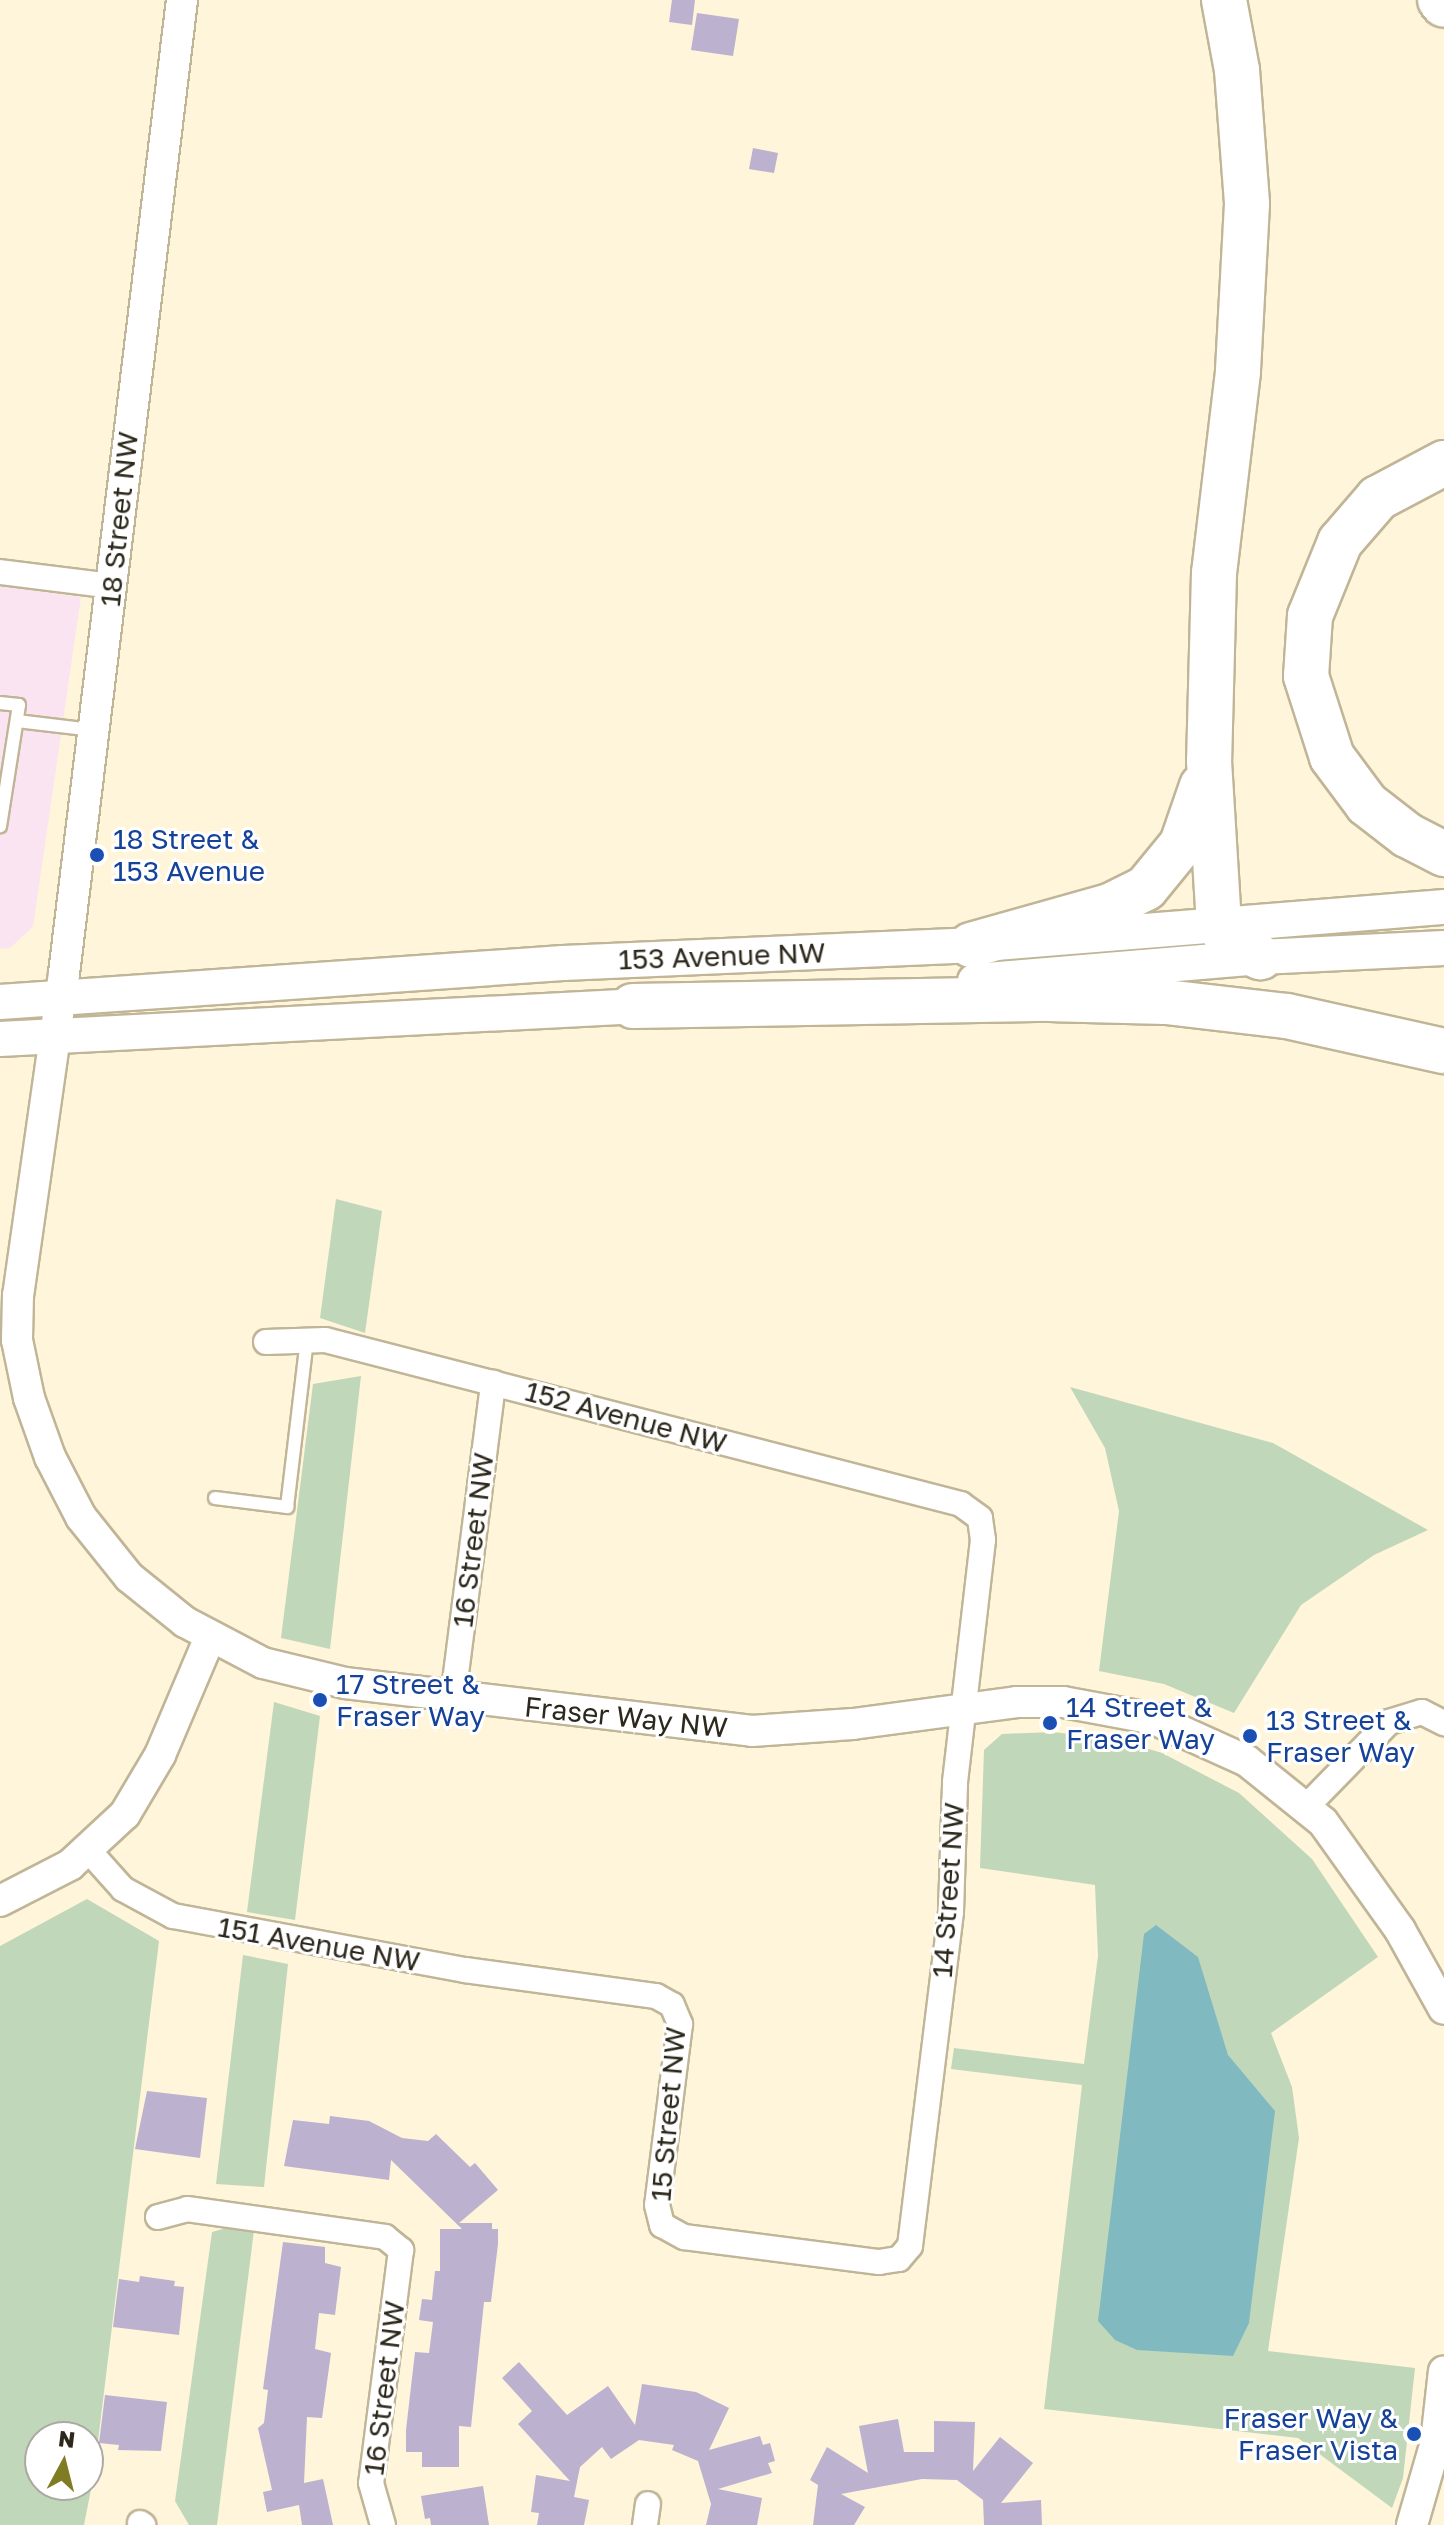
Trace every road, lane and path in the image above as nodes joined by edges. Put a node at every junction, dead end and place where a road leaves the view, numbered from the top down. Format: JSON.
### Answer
{"nodes":[{"id":1,"x":182,"y":0,"type":"edge"},
{"id":2,"x":1224,"y":0,"type":"edge"},
{"id":3,"x":1440,"y":0,"type":"edge"},
{"id":4,"x":1444,"y":5,"type":"edge"},
{"id":5,"x":1444,"y":463,"type":"edge"},
{"id":6,"x":0,"y":572,"type":"edge"},
{"id":7,"x":113,"y":586,"type":"junction"},
{"id":8,"x":0,"y":703,"type":"edge"},
{"id":9,"x":17,"y":721,"type":"junction"},
{"id":10,"x":94,"y":731,"type":"junction"},
{"id":11,"x":1209,"y":761,"type":"junction"},
{"id":12,"x":0,"y":827,"type":"edge"},
{"id":13,"x":1444,"y":854,"type":"edge"},
{"id":14,"x":1444,"y":907,"type":"edge"},
{"id":15,"x":1219,"y":925,"type":"junction"},
{"id":16,"x":971,"y":945,"type":"junction"},
{"id":17,"x":1444,"y":948,"type":"edge"},
{"id":18,"x":1260,"y":957,"type":"junction"},
{"id":19,"x":60,"y":1000,"type":"junction"},
{"id":20,"x":0,"y":1002,"type":"edge"},
{"id":21,"x":633,"y":1006,"type":"junction"},
{"id":22,"x":53,"y":1038,"type":"junction"},
{"id":23,"x":0,"y":1039,"type":"edge"},
{"id":24,"x":1444,"y":1051,"type":"edge"},
{"id":25,"x":307,"y":1339,"type":"junction"},
{"id":26,"x":266,"y":1342,"type":"dead end"},
{"id":27,"x":493,"y":1383,"type":"junction"},
{"id":28,"x":215,"y":1498,"type":"dead end"},
{"id":29,"x":980,"y":1518,"type":"joint"},
{"id":30,"x":210,"y":1637,"type":"junction"},
{"id":31,"x":453,"y":1697,"type":"junction"},
{"id":32,"x":963,"y":1709,"type":"junction"},
{"id":33,"x":1444,"y":1723,"type":"edge"},
{"id":34,"x":1306,"y":1807,"type":"junction"},
{"id":35,"x":89,"y":1851,"type":"junction"},
{"id":36,"x":0,"y":1901,"type":"edge"},
{"id":37,"x":672,"y":2005,"type":"joint"},
{"id":38,"x":1444,"y":2009,"type":"edge"},
{"id":39,"x":158,"y":2217,"type":"dead end"},
{"id":40,"x":662,"y":2225,"type":"joint"},
{"id":41,"x":1444,"y":2371,"type":"edge"},
{"id":42,"x":383,"y":2525,"type":"edge"},
{"id":43,"x":1412,"y":2525,"type":"edge"}],
"edges":[{"from":1,"to":7,"type":"street","name":"18 Street NW"},
{"from":2,"to":11,"type":"highway"},
{"from":3,"to":4,"type":"highway"},
{"from":5,"to":13,"type":"highway"},
{"from":6,"to":7,"type":"street"},
{"from":7,"to":10,"type":"street","name":"18 Street NW"},
{"from":8,"to":9,"type":"lane"},
{"from":9,"to":10,"type":"lane"},
{"from":9,"to":12,"type":"lane"},
{"from":10,"to":19,"type":"street","name":"18 Street NW"},
{"from":11,"to":15,"type":"highway"},
{"from":11,"to":16,"type":"highway"},
{"from":14,"to":15,"type":"main road","name":"153 Avenue NW"},
{"from":15,"to":16,"type":"main road","name":"153 Avenue NW"},
{"from":15,"to":18,"type":"highway"},
{"from":16,"to":19,"type":"main road","name":"153 Avenue NW"},
{"from":17,"to":18,"type":"main road","name":"153 Avenue NW"},
{"from":18,"to":21,"type":"main road","name":"153 Avenue NW"},
{"from":19,"to":20,"type":"main road","name":"153 Avenue NW"},
{"from":19,"to":22,"type":"street","name":"18 Street NW"},
{"from":21,"to":22,"type":"main road","name":"153 Avenue NW"},
{"from":21,"to":24,"type":"highway"},
{"from":22,"to":23,"type":"main road","name":"153 Avenue NW"},
{"from":22,"to":30,"type":"street","name":"Fraser Way NW"},
{"from":25,"to":26,"type":"street","name":"152 Avenue NW"},
{"from":25,"to":27,"type":"street","name":"152 Avenue NW"},
{"from":25,"to":28,"type":"lane"},
{"from":27,"to":29,"type":"street","name":"152 Avenue NW"},
{"from":27,"to":31,"type":"street","name":"16 Street NW"},
{"from":29,"to":32,"type":"street","name":"14 Street NW"},
{"from":30,"to":31,"type":"street","name":"Fraser Way NW"},
{"from":30,"to":35,"type":"street"},
{"from":31,"to":32,"type":"street","name":"Fraser Way NW"},
{"from":32,"to":34,"type":"street","name":"Fraser Way NW"},
{"from":32,"to":40,"type":"street","name":"14 Street NW"},
{"from":33,"to":34,"type":"street"},
{"from":34,"to":38,"type":"street","name":"Fraser Way NW"},
{"from":35,"to":36,"type":"street"},
{"from":35,"to":37,"type":"street","name":"151 Avenue NW"},
{"from":37,"to":40,"type":"street","name":"15 Street NW"},
{"from":39,"to":42,"type":"street","name":"16 Street NW"},
{"from":41,"to":43,"type":"street"}]}
